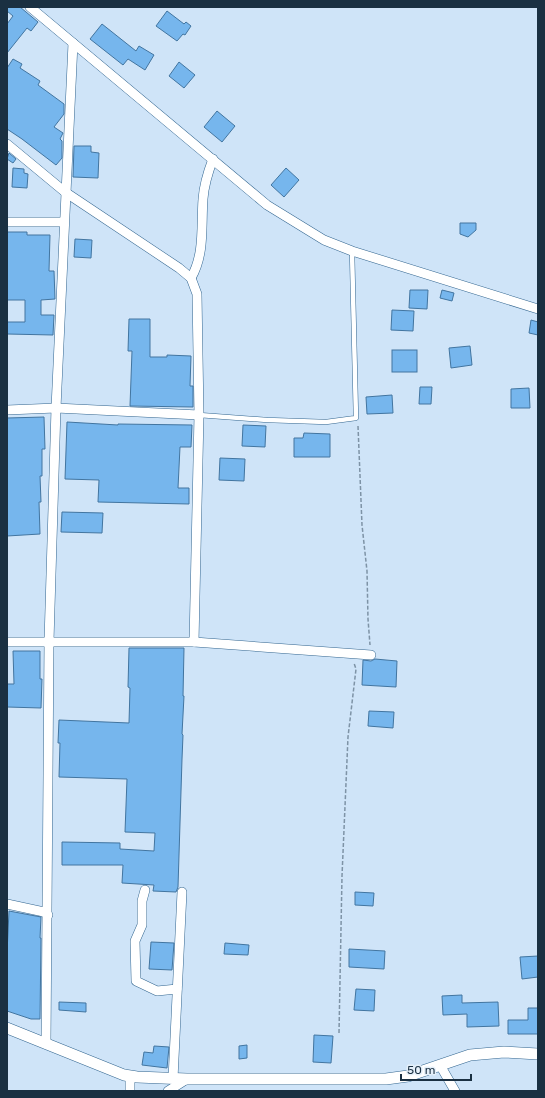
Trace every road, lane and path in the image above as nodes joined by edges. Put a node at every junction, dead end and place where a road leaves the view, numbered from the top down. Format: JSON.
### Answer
{"nodes":[{"id":1,"x":30,"y":7,"type":"edge"},
{"id":2,"x":73,"y":43,"type":"junction"},
{"id":3,"x":7,"y":144,"type":"edge"},
{"id":4,"x":213,"y":159,"type":"junction"},
{"id":5,"x":65,"y":192,"type":"junction"},
{"id":6,"x":7,"y":222,"type":"edge"},
{"id":7,"x":64,"y":222,"type":"junction"},
{"id":8,"x":352,"y":251,"type":"junction"},
{"id":9,"x":191,"y":278,"type":"junction"},
{"id":10,"x":538,"y":309,"type":"edge"},
{"id":11,"x":56,"y":408,"type":"junction"},
{"id":12,"x":7,"y":410,"type":"edge"},
{"id":13,"x":199,"y":415,"type":"junction"},
{"id":14,"x":356,"y":418,"type":"junction"},
{"id":15,"x":49,"y":641,"type":"junction"},
{"id":16,"x":7,"y":642,"type":"edge"},
{"id":17,"x":194,"y":642,"type":"junction"},
{"id":18,"x":346,"y":653,"type":"junction"},
{"id":19,"x":371,"y":655,"type":"joint"},
{"id":20,"x":146,"y":890,"type":"dead end"},
{"id":21,"x":182,"y":892,"type":"dead end"},
{"id":22,"x":7,"y":904,"type":"edge"},
{"id":23,"x":48,"y":915,"type":"junction"},
{"id":24,"x":178,"y":989,"type":"junction"},
{"id":25,"x":7,"y":1028,"type":"edge"},
{"id":26,"x":339,"y":1033,"type":"dead end"},
{"id":27,"x":46,"y":1044,"type":"junction"},
{"id":28,"x":538,"y":1054,"type":"edge"},
{"id":29,"x":440,"y":1065,"type":"junction"},
{"id":30,"x":130,"y":1076,"type":"junction"},
{"id":31,"x":174,"y":1087,"type":"edge"},
{"id":32,"x":130,"y":1091,"type":"edge"},
{"id":33,"x":455,"y":1091,"type":"edge"}],
"edges":[{"from":1,"to":2,"type":"street"},
{"from":2,"to":4,"type":"street"},
{"from":2,"to":5,"type":"street"},
{"from":3,"to":5,"type":"street"},
{"from":4,"to":8,"type":"street"},
{"from":4,"to":9,"type":"street"},
{"from":5,"to":7,"type":"street"},
{"from":5,"to":9,"type":"street"},
{"from":6,"to":7,"type":"street"},
{"from":7,"to":11,"type":"street"},
{"from":8,"to":10,"type":"street"},
{"from":8,"to":14,"type":"lane"},
{"from":9,"to":13,"type":"street"},
{"from":11,"to":12,"type":"street"},
{"from":11,"to":13,"type":"street"},
{"from":11,"to":15,"type":"street"},
{"from":13,"to":14,"type":"lane"},
{"from":13,"to":17,"type":"street"},
{"from":14,"to":19,"type":"path"},
{"from":15,"to":16,"type":"street"},
{"from":15,"to":17,"type":"street"},
{"from":15,"to":23,"type":"street"},
{"from":17,"to":18,"type":"street"},
{"from":18,"to":19,"type":"street"},
{"from":18,"to":26,"type":"path"},
{"from":20,"to":24,"type":"street"},
{"from":21,"to":24,"type":"street"},
{"from":22,"to":23,"type":"street"},
{"from":23,"to":27,"type":"street"},
{"from":24,"to":31,"type":"street"},
{"from":25,"to":27,"type":"street"},
{"from":27,"to":30,"type":"street"},
{"from":28,"to":29,"type":"street"},
{"from":29,"to":31,"type":"street"},
{"from":29,"to":33,"type":"street"},
{"from":30,"to":31,"type":"street"},
{"from":30,"to":32,"type":"street"}]}
